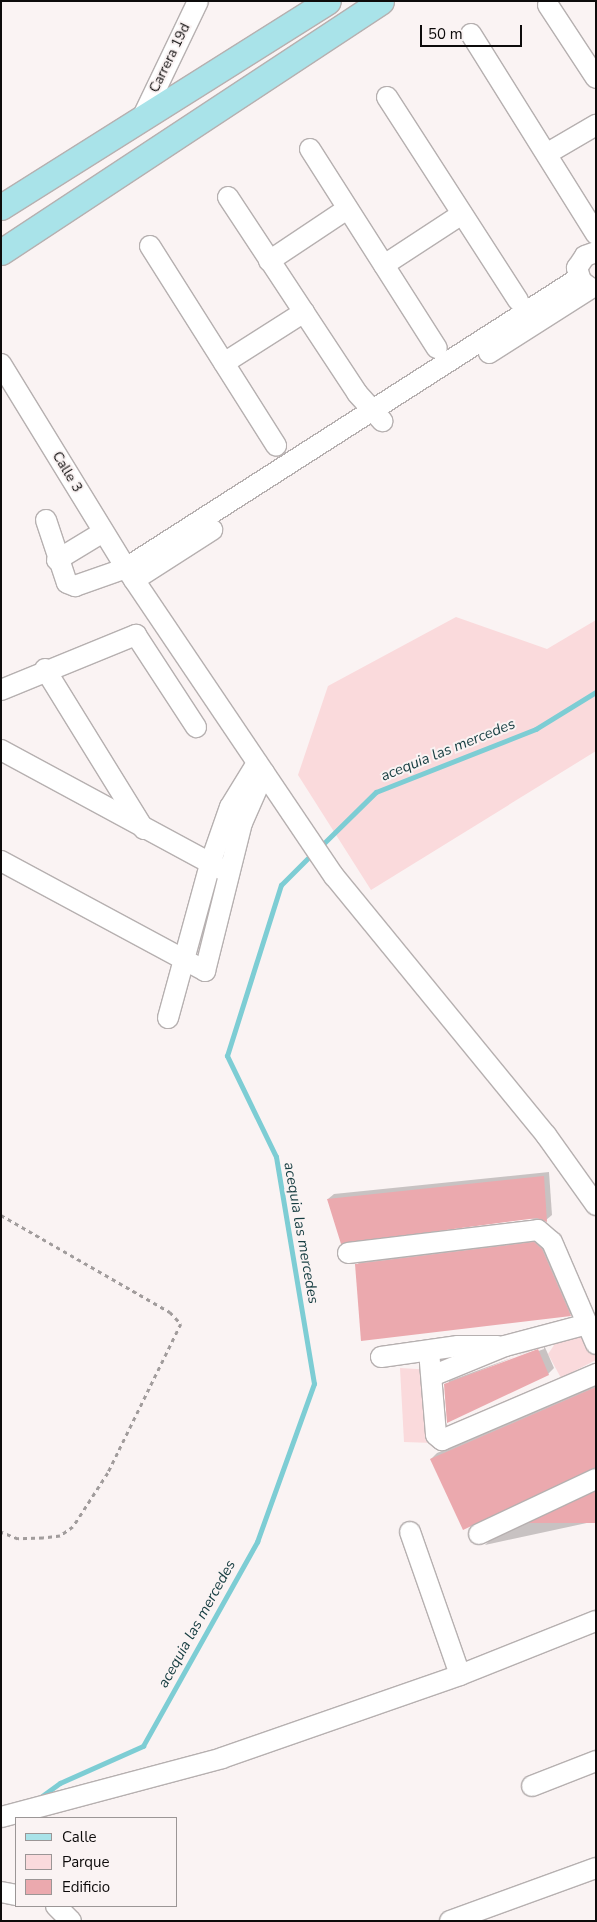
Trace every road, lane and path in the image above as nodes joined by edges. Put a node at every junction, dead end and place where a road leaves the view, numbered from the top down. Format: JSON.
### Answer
{"nodes":[{"id":1,"x":198,"y":1,"type":"edge"},
{"id":2,"x":328,"y":1,"type":"edge"},
{"id":3,"x":381,"y":1,"type":"edge"},
{"id":4,"x":548,"y":5,"type":"dead end"},
{"id":5,"x":471,"y":34,"type":"dead end"},
{"id":6,"x":596,"y":78,"type":"edge"},
{"id":7,"x":387,"y":97,"type":"dead end"},
{"id":8,"x":143,"y":116,"type":"junction"},
{"id":9,"x":596,"y":125,"type":"edge"},
{"id":10,"x":310,"y":149,"type":"dead end"},
{"id":11,"x":548,"y":153,"type":"junction"},
{"id":12,"x":228,"y":197,"type":"dead end"},
{"id":13,"x":1,"y":207,"type":"edge"},
{"id":14,"x":347,"y":209,"type":"junction"},
{"id":15,"x":462,"y":214,"type":"junction"},
{"id":16,"x":593,"y":229,"type":"edge"},
{"id":17,"x":150,"y":246,"type":"dead end"},
{"id":18,"x":1,"y":252,"type":"edge"},
{"id":19,"x":592,"y":252,"type":"edge"},
{"id":20,"x":269,"y":262,"type":"junction"},
{"id":21,"x":384,"y":265,"type":"junction"},
{"id":22,"x":589,"y":285,"type":"edge"},
{"id":23,"x":518,"y":300,"type":"dead end"},
{"id":24,"x":304,"y":312,"type":"junction"},
{"id":25,"x":437,"y":348,"type":"dead end"},
{"id":26,"x":224,"y":363,"type":"junction"},
{"id":27,"x":1,"y":364,"type":"edge"},
{"id":28,"x":373,"y":419,"type":"junction"},
{"id":29,"x":276,"y":445,"type":"dead end"},
{"id":30,"x":46,"y":520,"type":"dead end"},
{"id":31,"x":103,"y":532,"type":"junction"},
{"id":32,"x":57,"y":560,"type":"junction"},
{"id":33,"x":130,"y":574,"type":"junction"},
{"id":34,"x":45,"y":670,"type":"junction"},
{"id":35,"x":1,"y":690,"type":"edge"},
{"id":36,"x":196,"y":727,"type":"dead end"},
{"id":37,"x":1,"y":750,"type":"edge"},
{"id":38,"x":261,"y":768,"type":"junction"},
{"id":39,"x":145,"y":830,"type":"junction"},
{"id":40,"x":1,"y":861,"type":"edge"},
{"id":41,"x":210,"y":864,"type":"junction"},
{"id":42,"x":232,"y":874,"type":"junction"},
{"id":43,"x":184,"y":961,"type":"junction"},
{"id":44,"x":168,"y":1018,"type":"dead end"},
{"id":45,"x":596,"y":1205,"type":"edge"},
{"id":46,"x":1,"y":1215,"type":"edge"},
{"id":47,"x":348,"y":1253,"type":"dead end"},
{"id":48,"x":584,"y":1325,"type":"junction"},
{"id":49,"x":596,"y":1344,"type":"edge"},
{"id":50,"x":505,"y":1346,"type":"junction"},
{"id":51,"x":429,"y":1351,"type":"junction"},
{"id":52,"x":380,"y":1357,"type":"dead end"},
{"id":53,"x":596,"y":1374,"type":"edge"},
{"id":54,"x":432,"y":1376,"type":"junction"},
{"id":55,"x":596,"y":1479,"type":"edge"},
{"id":56,"x":1,"y":1532,"type":"edge"},
{"id":57,"x":410,"y":1532,"type":"dead end"},
{"id":58,"x":479,"y":1534,"type":"dead end"},
{"id":59,"x":596,"y":1621,"type":"edge"},
{"id":60,"x":460,"y":1675,"type":"junction"},
{"id":61,"x":596,"y":1761,"type":"edge"},
{"id":62,"x":532,"y":1786,"type":"dead end"},
{"id":63,"x":1,"y":1817,"type":"edge"},
{"id":64,"x":596,"y":1868,"type":"edge"},
{"id":65,"x":1,"y":1892,"type":"edge"},
{"id":66,"x":15,"y":1895,"type":"edge"},
{"id":67,"x":57,"y":1907,"type":"edge"},
{"id":68,"x":71,"y":1921,"type":"edge"},
{"id":69,"x":450,"y":1921,"type":"edge"}],
"edges":[{"from":1,"to":8,"type":"street","name":"Carrera 19d"},
{"from":2,"to":8,"type":"main road"},
{"from":3,"to":18,"type":"main road"},
{"from":4,"to":6,"type":"street"},
{"from":5,"to":11,"type":"street"},
{"from":7,"to":15,"type":"street"},
{"from":8,"to":13,"type":"main road"},
{"from":9,"to":11,"type":"street"},
{"from":10,"to":14,"type":"street"},
{"from":11,"to":16,"type":"street"},
{"from":12,"to":20,"type":"street"},
{"from":14,"to":20,"type":"street"},
{"from":14,"to":21,"type":"street"},
{"from":15,"to":21,"type":"street"},
{"from":15,"to":23,"type":"street"},
{"from":16,"to":19,"type":"street"},
{"from":17,"to":26,"type":"street"},
{"from":19,"to":22,"type":"street"},
{"from":20,"to":24,"type":"street"},
{"from":21,"to":25,"type":"street"},
{"from":22,"to":28,"type":"street"},
{"from":24,"to":26,"type":"street"},
{"from":24,"to":28,"type":"street"},
{"from":26,"to":29,"type":"street"},
{"from":27,"to":31,"type":"street","name":"Calle 3"},
{"from":28,"to":33,"type":"street"},
{"from":30,"to":32,"type":"street"},
{"from":31,"to":32,"type":"street"},
{"from":31,"to":33,"type":"street","name":"Calle 3"},
{"from":32,"to":33,"type":"street"},
{"from":33,"to":38,"type":"street","name":"Calle 3"},
{"from":34,"to":35,"type":"street"},
{"from":34,"to":36,"type":"street"},
{"from":34,"to":39,"type":"street"},
{"from":37,"to":39,"type":"street"},
{"from":38,"to":41,"type":"street"},
{"from":38,"to":42,"type":"street"},
{"from":38,"to":45,"type":"street","name":"Calle 3"},
{"from":39,"to":41,"type":"street"},
{"from":40,"to":43,"type":"street"},
{"from":41,"to":42,"type":"street"},
{"from":41,"to":43,"type":"street"},
{"from":42,"to":43,"type":"street"},
{"from":43,"to":44,"type":"street"},
{"from":46,"to":56,"type":"path"},
{"from":47,"to":48,"type":"street"},
{"from":48,"to":49,"type":"street"},
{"from":48,"to":50,"type":"street"},
{"from":50,"to":51,"type":"street"},
{"from":50,"to":54,"type":"street"},
{"from":51,"to":52,"type":"street"},
{"from":51,"to":54,"type":"street"},
{"from":53,"to":54,"type":"street"},
{"from":55,"to":58,"type":"street"},
{"from":57,"to":60,"type":"street"},
{"from":59,"to":60,"type":"street"},
{"from":60,"to":63,"type":"street"},
{"from":61,"to":62,"type":"street"},
{"from":64,"to":69,"type":"street"},
{"from":65,"to":66,"type":"street"},
{"from":67,"to":68,"type":"street"}]}
